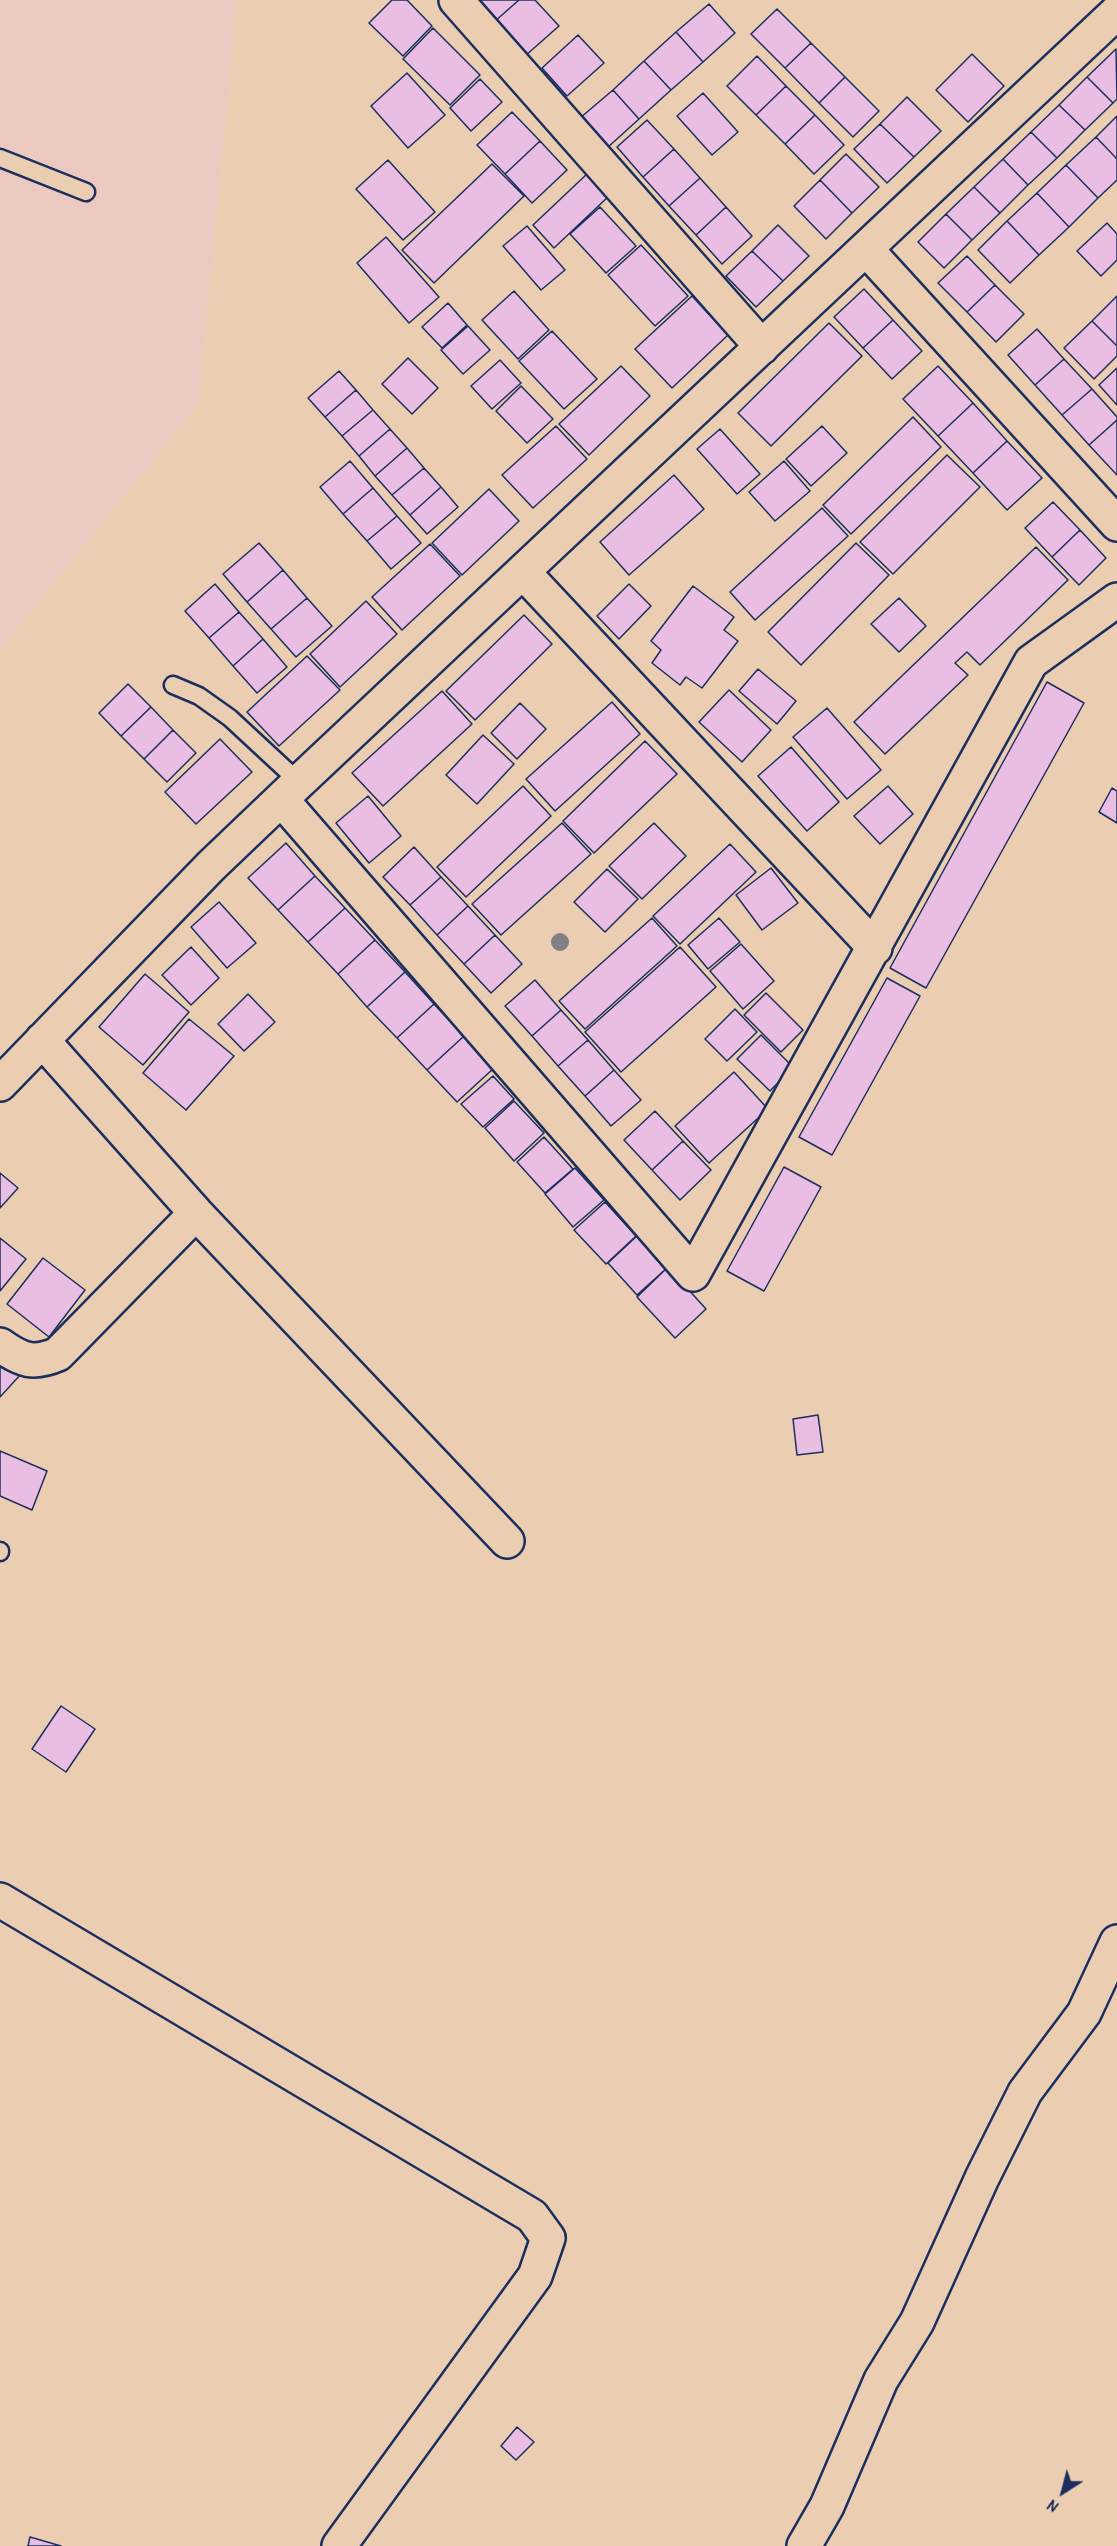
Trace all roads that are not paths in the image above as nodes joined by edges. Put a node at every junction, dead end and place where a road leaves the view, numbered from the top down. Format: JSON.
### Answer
{"nodes":[{"id":1,"x":456,"y":0,"type":"edge"},
{"id":2,"x":1117,"y":12,"type":"edge"},
{"id":3,"x":0,"y":158,"type":"edge"},
{"id":4,"x":86,"y":192,"type":"dead end"},
{"id":5,"x":866,"y":249,"type":"junction"},
{"id":6,"x":762,"y":347,"type":"junction"},
{"id":7,"x":1117,"y":524,"type":"edge"},
{"id":8,"x":523,"y":572,"type":"junction"},
{"id":9,"x":1117,"y":600,"type":"edge"},
{"id":10,"x":172,"y":685,"type":"dead end"},
{"id":11,"x":290,"y":790,"type":"junction"},
{"id":12,"x":875,"y":948,"type":"junction"},
{"id":13,"x":42,"y":1040,"type":"junction"},
{"id":14,"x":0,"y":1084,"type":"edge"},
{"id":15,"x":196,"y":1213,"type":"junction"},
{"id":16,"x":0,"y":1345,"type":"edge"},
{"id":17,"x":507,"y":1541,"type":"dead end"},
{"id":18,"x":0,"y":1900,"type":"edge"},
{"id":19,"x":1117,"y":1942,"type":"edge"},
{"id":20,"x":339,"y":2546,"type":"edge"},
{"id":21,"x":804,"y":2546,"type":"edge"}],
"edges":[{"from":1,"to":6,"type":"street"},
{"from":2,"to":5,"type":"street"},
{"from":3,"to":4,"type":"lane"},
{"from":5,"to":6,"type":"street"},
{"from":5,"to":7,"type":"street"},
{"from":6,"to":8,"type":"street"},
{"from":8,"to":11,"type":"street"},
{"from":8,"to":12,"type":"street"},
{"from":9,"to":12,"type":"street"},
{"from":10,"to":11,"type":"lane"},
{"from":11,"to":12,"type":"street"},
{"from":11,"to":13,"type":"street"},
{"from":13,"to":14,"type":"street"},
{"from":13,"to":15,"type":"street"},
{"from":15,"to":16,"type":"street"},
{"from":15,"to":17,"type":"street"},
{"from":18,"to":20,"type":"street"},
{"from":19,"to":21,"type":"street"}]}
